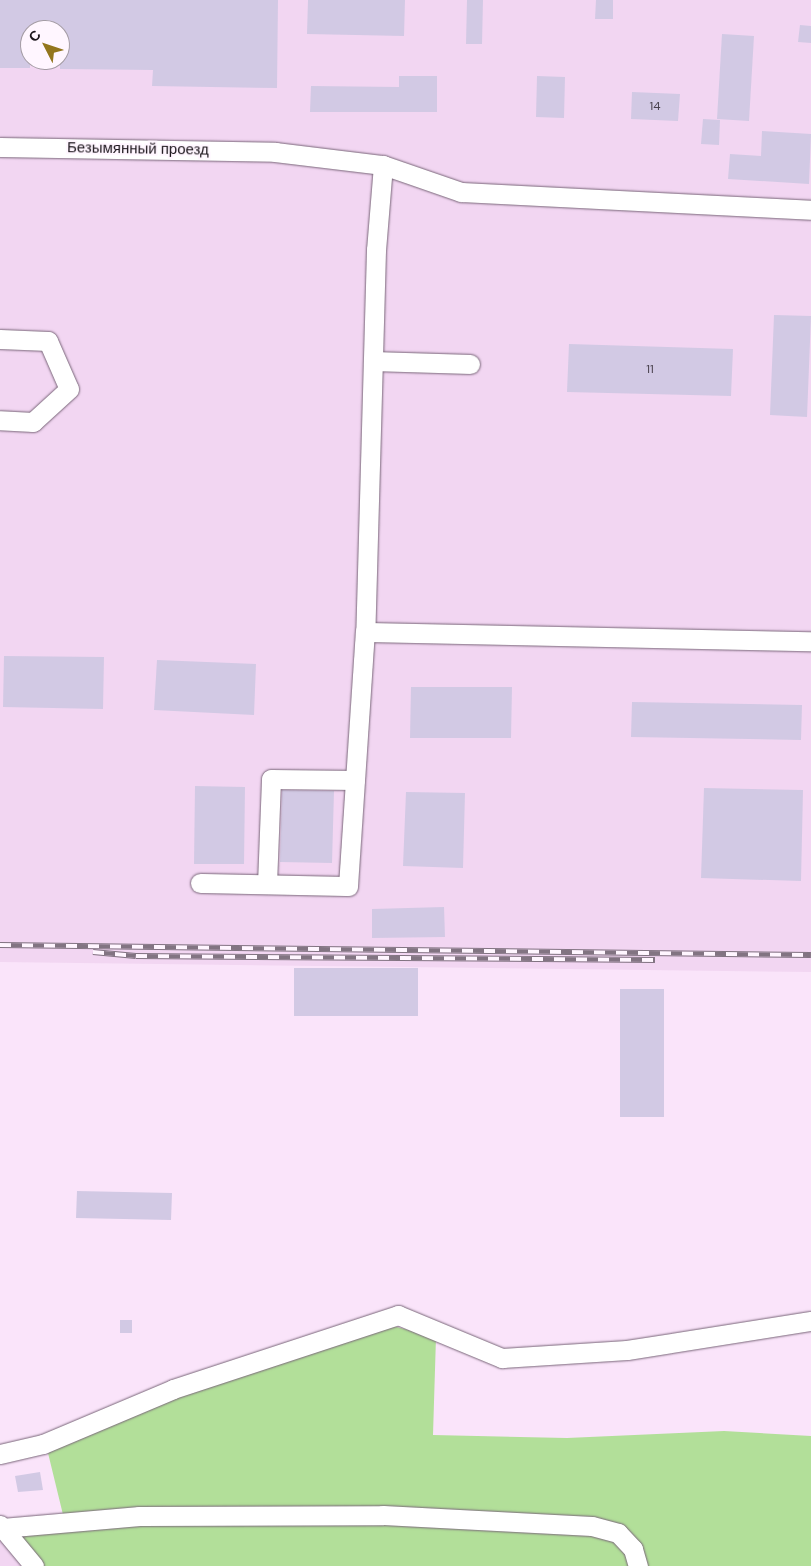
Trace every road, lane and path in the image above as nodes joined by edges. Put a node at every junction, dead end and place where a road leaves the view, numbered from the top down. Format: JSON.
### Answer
{"nodes":[{"id":1,"x":0,"y":147,"type":"edge"},
{"id":2,"x":383,"y":166,"type":"junction"},
{"id":3,"x":811,"y":210,"type":"edge"},
{"id":4,"x":0,"y":339,"type":"edge"},
{"id":5,"x":373,"y":361,"type":"junction"},
{"id":6,"x":470,"y":364,"type":"dead end"},
{"id":7,"x":0,"y":420,"type":"edge"},
{"id":8,"x":365,"y":632,"type":"junction"},
{"id":9,"x":811,"y":641,"type":"edge"},
{"id":10,"x":355,"y":780,"type":"junction"},
{"id":11,"x":200,"y":883,"type":"dead end"},
{"id":12,"x":267,"y":884,"type":"junction"},
{"id":13,"x":811,"y":1321,"type":"edge"},
{"id":14,"x":0,"y":1454,"type":"edge"},
{"id":15,"x":1,"y":1526,"type":"edge"},
{"id":16,"x":34,"y":1566,"type":"edge"},
{"id":17,"x":638,"y":1566,"type":"edge"}],
"edges":[{"from":1,"to":2,"type":"street","name":"Безымянный проезд"},
{"from":2,"to":3,"type":"street","name":"Безымянный проезд"},
{"from":2,"to":5,"type":"street"},
{"from":4,"to":7,"type":"street"},
{"from":5,"to":6,"type":"street"},
{"from":5,"to":8,"type":"street"},
{"from":8,"to":9,"type":"street"},
{"from":8,"to":10,"type":"street"},
{"from":10,"to":12,"type":"street"},
{"from":10,"to":12,"type":"street"},
{"from":11,"to":12,"type":"street"},
{"from":13,"to":14,"type":"street"},
{"from":15,"to":16,"type":"street"},
{"from":15,"to":17,"type":"street"}]}
